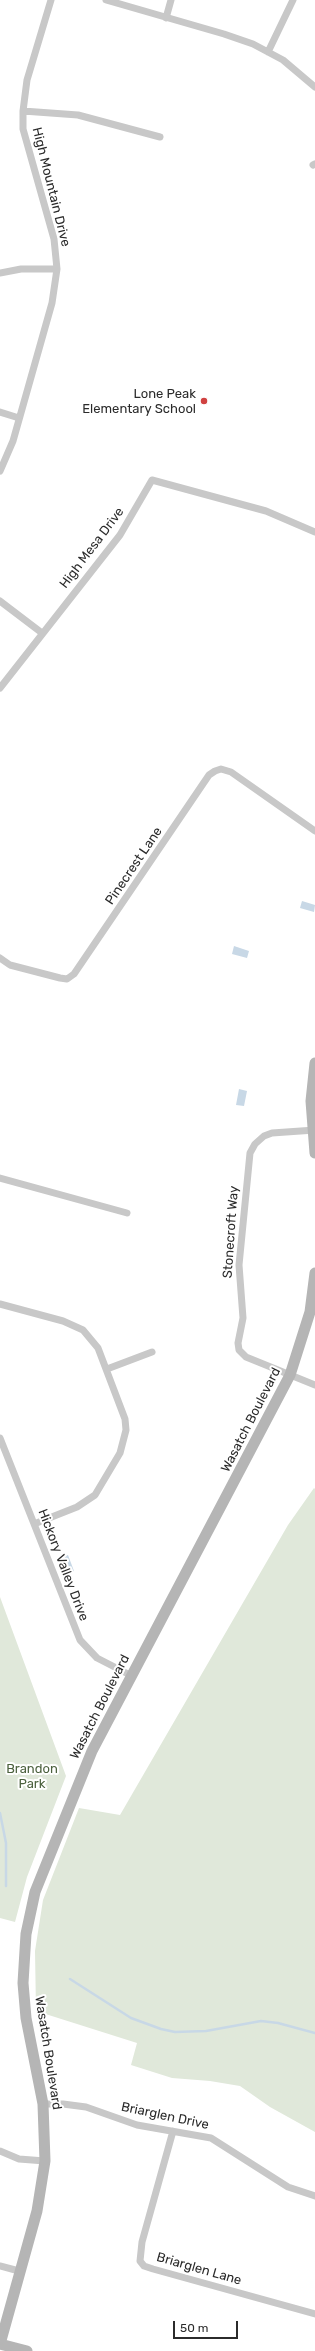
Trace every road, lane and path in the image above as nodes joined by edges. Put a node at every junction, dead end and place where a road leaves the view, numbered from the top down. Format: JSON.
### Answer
{"nodes":[{"id":1,"x":50,"y":0,"type":"edge"},
{"id":2,"x":106,"y":0,"type":"edge"},
{"id":3,"x":171,"y":0,"type":"edge"},
{"id":4,"x":293,"y":0,"type":"edge"},
{"id":5,"x":166,"y":18,"type":"junction"},
{"id":6,"x":268,"y":52,"type":"junction"},
{"id":7,"x":315,"y":87,"type":"edge"},
{"id":8,"x":23,"y":111,"type":"junction"},
{"id":9,"x":160,"y":137,"type":"dead end"},
{"id":10,"x":57,"y":269,"type":"junction"},
{"id":11,"x":0,"y":273,"type":"edge"},
{"id":12,"x":0,"y":412,"type":"edge"},
{"id":13,"x":20,"y":418,"type":"junction"},
{"id":14,"x":0,"y":471,"type":"edge"},
{"id":15,"x":315,"y":532,"type":"edge"},
{"id":16,"x":0,"y":601,"type":"edge"},
{"id":17,"x":42,"y":633,"type":"junction"},
{"id":18,"x":0,"y":688,"type":"edge"},
{"id":19,"x":315,"y":831,"type":"edge"},
{"id":20,"x":0,"y":958,"type":"edge"},
{"id":21,"x":315,"y":1063,"type":"edge"},
{"id":22,"x":313,"y":1130,"type":"edge"},
{"id":23,"x":315,"y":1153,"type":"edge"},
{"id":24,"x":0,"y":1178,"type":"edge"},
{"id":25,"x":127,"y":1213,"type":"dead end"},
{"id":26,"x":315,"y":1273,"type":"edge"},
{"id":27,"x":314,"y":1292,"type":"edge"},
{"id":28,"x":0,"y":1304,"type":"edge"},
{"id":29,"x":152,"y":1352,"type":"dead end"},
{"id":30,"x":107,"y":1369,"type":"junction"},
{"id":31,"x":290,"y":1375,"type":"junction"},
{"id":32,"x":315,"y":1385,"type":"edge"},
{"id":33,"x":0,"y":1438,"type":"edge"},
{"id":34,"x":34,"y":1524,"type":"junction"},
{"id":35,"x":132,"y":1676,"type":"junction"},
{"id":36,"x":43,"y":2104,"type":"junction"},
{"id":37,"x":173,"y":2130,"type":"junction"},
{"id":38,"x":0,"y":2150,"type":"edge"},
{"id":39,"x":45,"y":2160,"type":"junction"},
{"id":40,"x":315,"y":2196,"type":"edge"},
{"id":41,"x":0,"y":2266,"type":"edge"},
{"id":42,"x":19,"y":2271,"type":"junction"},
{"id":43,"x":315,"y":2314,"type":"edge"},
{"id":44,"x":0,"y":2344,"type":"edge"},
{"id":45,"x":27,"y":2351,"type":"edge"}],
"edges":[{"from":1,"to":8,"type":"street","name":"High Mountain Drive"},
{"from":2,"to":5,"type":"street"},
{"from":3,"to":5,"type":"street"},
{"from":4,"to":6,"type":"street"},
{"from":5,"to":6,"type":"street"},
{"from":6,"to":7,"type":"street"},
{"from":8,"to":9,"type":"street"},
{"from":8,"to":10,"type":"street","name":"High Mountain Drive"},
{"from":10,"to":11,"type":"street"},
{"from":10,"to":13,"type":"street","name":"High Mountain Drive"},
{"from":12,"to":13,"type":"street"},
{"from":13,"to":14,"type":"street","name":"High Mountain Drive"},
{"from":15,"to":17,"type":"street","name":"High Mesa Drive"},
{"from":16,"to":17,"type":"street"},
{"from":17,"to":18,"type":"street","name":"High Mesa Drive"},
{"from":19,"to":20,"type":"street","name":"Pinecrest Lane"},
{"from":21,"to":22,"type":"main road"},
{"from":22,"to":23,"type":"main road"},
{"from":22,"to":31,"type":"street","name":"Stonecroft Way"},
{"from":24,"to":25,"type":"street"},
{"from":26,"to":27,"type":"main road","name":"Wasatch Boulevard"},
{"from":27,"to":31,"type":"main road","name":"Wasatch Boulevard"},
{"from":28,"to":30,"type":"street"},
{"from":29,"to":30,"type":"street"},
{"from":30,"to":34,"type":"street"},
{"from":31,"to":32,"type":"street","name":"Stonecroft Way"},
{"from":31,"to":35,"type":"main road","name":"Wasatch Boulevard"},
{"from":33,"to":34,"type":"street","name":"Hickory Valley Drive"},
{"from":34,"to":35,"type":"street","name":"Hickory Valley Drive"},
{"from":35,"to":36,"type":"main road","name":"Wasatch Boulevard"},
{"from":36,"to":37,"type":"street","name":"Briarglen Drive"},
{"from":36,"to":39,"type":"main road","name":"Wasatch Boulevard"},
{"from":37,"to":40,"type":"street","name":"Briarglen Drive"},
{"from":37,"to":43,"type":"street","name":"Briarglen Lane"},
{"from":38,"to":39,"type":"street"},
{"from":39,"to":42,"type":"main road","name":"Wasatch Boulevard"},
{"from":41,"to":42,"type":"street"},
{"from":42,"to":44,"type":"main road","name":"Wasatch Boulevard"},
{"from":44,"to":45,"type":"main road"}]}
